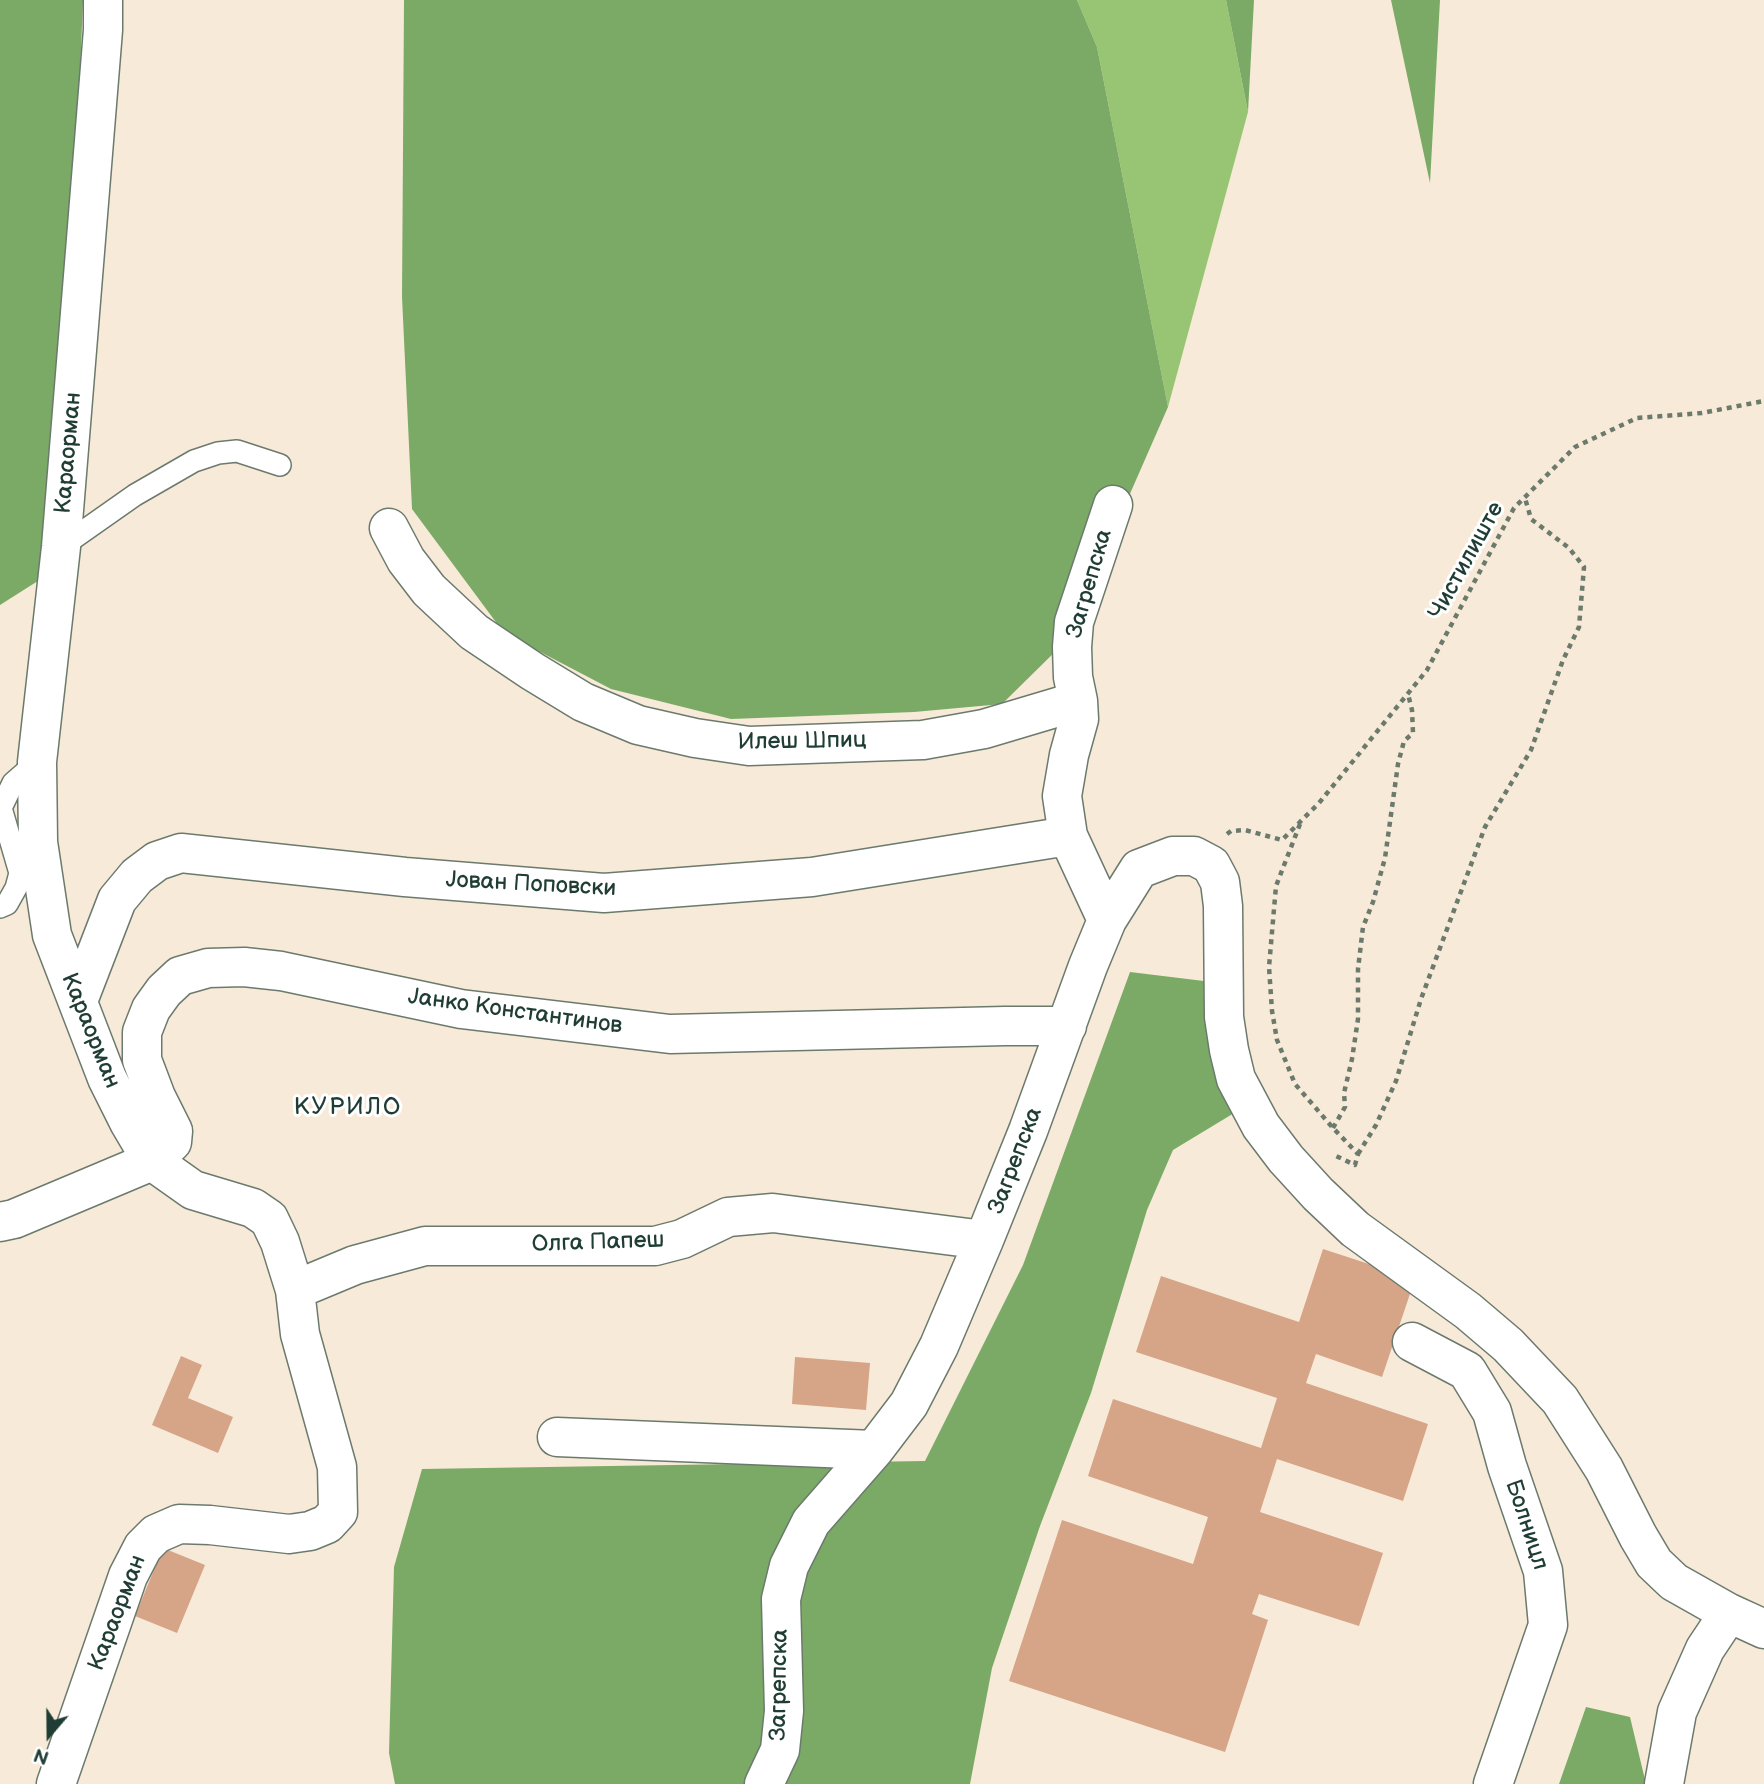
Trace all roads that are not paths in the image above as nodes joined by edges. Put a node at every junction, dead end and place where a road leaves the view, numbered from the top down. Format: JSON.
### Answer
{"nodes":[{"id":1,"x":103,"y":0,"type":"edge"},
{"id":2,"x":280,"y":465,"type":"dead end"},
{"id":3,"x":1113,"y":505,"type":"dead end"},
{"id":4,"x":389,"y":528,"type":"dead end"},
{"id":5,"x":61,"y":547,"type":"junction"},
{"id":6,"x":1078,"y":701,"type":"junction"},
{"id":7,"x":37,"y":762,"type":"junction"},
{"id":8,"x":1068,"y":836,"type":"junction"},
{"id":9,"x":0,"y":907,"type":"edge"},
{"id":10,"x":1107,"y":920,"type":"junction"},
{"id":11,"x":78,"y":1001,"type":"junction"},
{"id":12,"x":1067,"y":1026,"type":"junction"},
{"id":13,"x":152,"y":1161,"type":"junction"},
{"id":14,"x":0,"y":1222,"type":"edge"},
{"id":15,"x":985,"y":1240,"type":"junction"},
{"id":16,"x":295,"y":1290,"type":"junction"},
{"id":17,"x":1412,"y":1342,"type":"dead end"},
{"id":18,"x":557,"y":1437,"type":"dead end"},
{"id":19,"x":874,"y":1450,"type":"junction"},
{"id":20,"x":1755,"y":1624,"type":"edge"},
{"id":21,"x":56,"y":1784,"type":"edge"},
{"id":22,"x":764,"y":1784,"type":"edge"},
{"id":23,"x":1493,"y":1784,"type":"edge"},
{"id":24,"x":1664,"y":1784,"type":"edge"}],
"edges":[{"from":1,"to":5,"type":"street","name":"Караорман"},
{"from":2,"to":5,"type":"lane"},
{"from":3,"to":6,"type":"street","name":"Загрепска"},
{"from":4,"to":6,"type":"street","name":"Илеш Шпиц"},
{"from":5,"to":7,"type":"street","name":"Караорман"},
{"from":6,"to":8,"type":"street","name":"Загрепска"},
{"from":7,"to":9,"type":"lane"},
{"from":7,"to":11,"type":"street","name":"Караорман"},
{"from":8,"to":10,"type":"street","name":"Загрепска"},
{"from":8,"to":11,"type":"street","name":"Јован Поповски"},
{"from":10,"to":12,"type":"street","name":"Загрепска"},
{"from":10,"to":20,"type":"street"},
{"from":11,"to":13,"type":"street","name":"Караорман"},
{"from":12,"to":13,"type":"street","name":"Јанко Константинов"},
{"from":12,"to":15,"type":"street","name":"Загрепска"},
{"from":13,"to":14,"type":"street"},
{"from":13,"to":16,"type":"street","name":"Караорман"},
{"from":15,"to":16,"type":"street","name":"Олга Папеш"},
{"from":15,"to":19,"type":"street","name":"Загрепска"},
{"from":16,"to":21,"type":"street","name":"Караорман"},
{"from":17,"to":23,"type":"street","name":"Болницл"},
{"from":18,"to":19,"type":"street"},
{"from":19,"to":22,"type":"street","name":"Загрепска"},
{"from":20,"to":24,"type":"street"}]}
